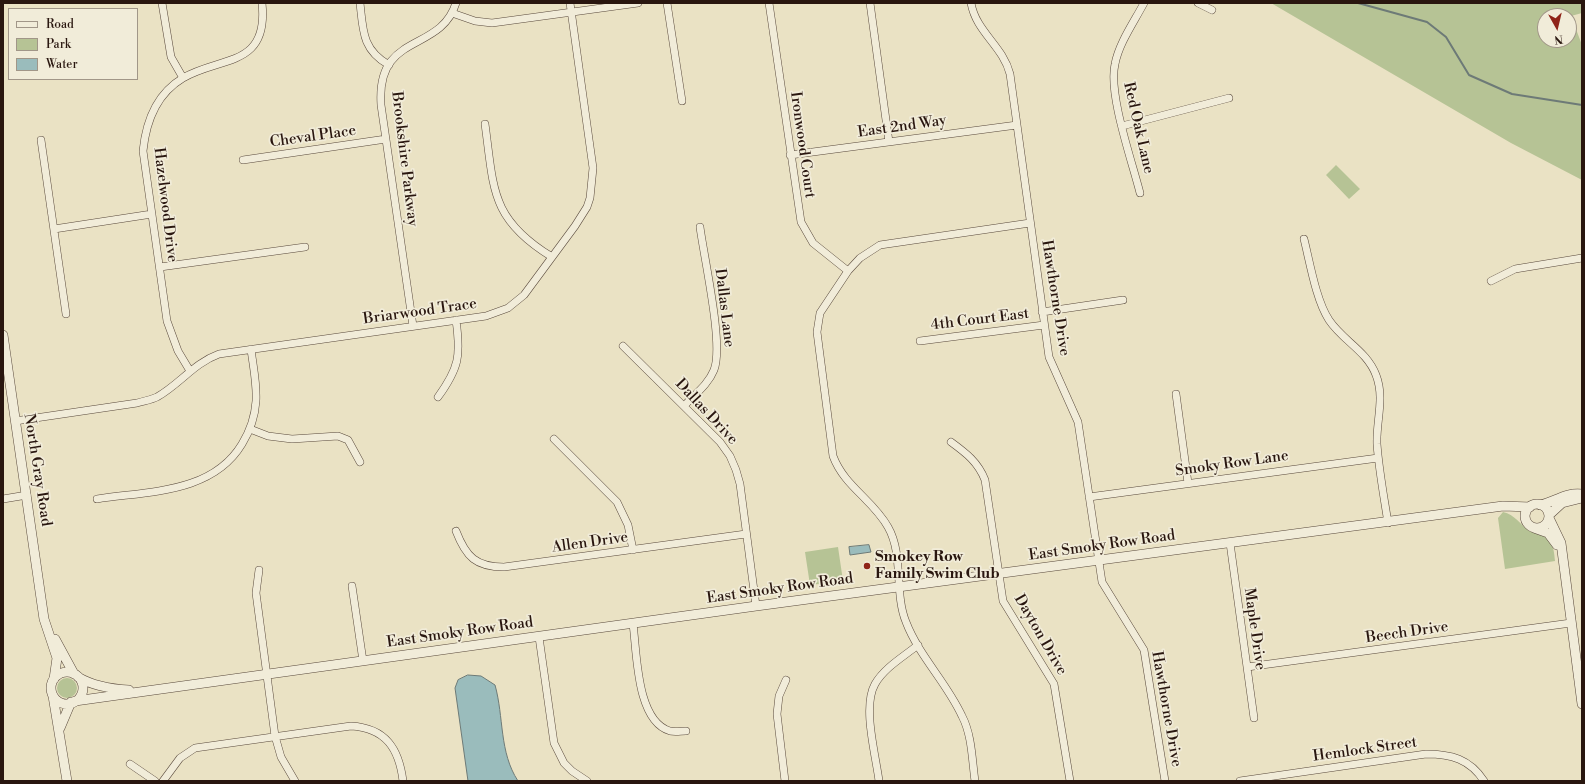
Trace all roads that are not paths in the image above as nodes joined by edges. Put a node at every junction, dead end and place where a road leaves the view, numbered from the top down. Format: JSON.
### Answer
{"nodes":[{"id":1,"x":162,"y":3,"type":"edge"},
{"id":2,"x":262,"y":3,"type":"edge"},
{"id":3,"x":360,"y":3,"type":"edge"},
{"id":4,"x":456,"y":3,"type":"edge"},
{"id":5,"x":570,"y":3,"type":"edge"},
{"id":6,"x":638,"y":3,"type":"edge"},
{"id":7,"x":667,"y":3,"type":"edge"},
{"id":8,"x":769,"y":3,"type":"edge"},
{"id":9,"x":870,"y":3,"type":"edge"},
{"id":10,"x":971,"y":3,"type":"edge"},
{"id":11,"x":1144,"y":3,"type":"edge"},
{"id":12,"x":1198,"y":3,"type":"edge"},
{"id":13,"x":1212,"y":10,"type":"dead end"},
{"id":14,"x":571,"y":12,"type":"junction"},
{"id":15,"x":452,"y":13,"type":"junction"},
{"id":16,"x":389,"y":65,"type":"junction"},
{"id":17,"x":183,"y":78,"type":"junction"},
{"id":18,"x":1229,"y":98,"type":"dead end"},
{"id":19,"x":682,"y":101,"type":"dead end"},
{"id":20,"x":484,"y":124,"type":"dead end"},
{"id":21,"x":1017,"y":124,"type":"junction"},
{"id":22,"x":1122,"y":126,"type":"junction"},
{"id":23,"x":386,"y":139,"type":"junction"},
{"id":24,"x":41,"y":140,"type":"dead end"},
{"id":25,"x":889,"y":142,"type":"junction"},
{"id":26,"x":790,"y":155,"type":"junction"},
{"id":27,"x":243,"y":160,"type":"dead end"},
{"id":28,"x":1140,"y":193,"type":"dead end"},
{"id":29,"x":152,"y":214,"type":"junction"},
{"id":30,"x":1030,"y":223,"type":"junction"},
{"id":31,"x":700,"y":227,"type":"dead end"},
{"id":32,"x":54,"y":229,"type":"junction"},
{"id":33,"x":1304,"y":239,"type":"dead end"},
{"id":34,"x":305,"y":247,"type":"dead end"},
{"id":35,"x":552,"y":257,"type":"junction"},
{"id":36,"x":1582,"y":258,"type":"edge"},
{"id":37,"x":160,"y":267,"type":"junction"},
{"id":38,"x":848,"y":271,"type":"junction"},
{"id":39,"x":1491,"y":282,"type":"dead end"},
{"id":40,"x":1123,"y":300,"type":"dead end"},
{"id":41,"x":1042,"y":312,"type":"junction"},
{"id":42,"x":66,"y":314,"type":"dead end"},
{"id":43,"x":456,"y":320,"type":"junction"},
{"id":44,"x":413,"y":326,"type":"junction"},
{"id":45,"x":1044,"y":326,"type":"junction"},
{"id":46,"x":3,"y":335,"type":"edge"},
{"id":47,"x":920,"y":342,"type":"dead end"},
{"id":48,"x":623,"y":346,"type":"dead end"},
{"id":49,"x":251,"y":349,"type":"junction"},
{"id":50,"x":190,"y":371,"type":"junction"},
{"id":51,"x":1176,"y":394,"type":"dead end"},
{"id":52,"x":438,"y":398,"type":"dead end"},
{"id":53,"x":684,"y":406,"type":"junction"},
{"id":54,"x":15,"y":421,"type":"junction"},
{"id":55,"x":250,"y":429,"type":"junction"},
{"id":56,"x":554,"y":439,"type":"dead end"},
{"id":57,"x":951,"y":442,"type":"dead end"},
{"id":58,"x":1378,"y":458,"type":"junction"},
{"id":59,"x":360,"y":462,"type":"dead end"},
{"id":60,"x":1188,"y":483,"type":"junction"},
{"id":61,"x":1582,"y":494,"type":"edge"},
{"id":62,"x":27,"y":495,"type":"junction"},
{"id":63,"x":1089,"y":496,"type":"junction"},
{"id":64,"x":1582,"y":498,"type":"edge"},
{"id":65,"x":3,"y":499,"type":"edge"},
{"id":66,"x":96,"y":499,"type":"dead end"},
{"id":67,"x":1540,"y":505,"type":"junction"},
{"id":68,"x":1530,"y":507,"type":"junction"},
{"id":69,"x":1492,"y":509,"type":"junction"},
{"id":70,"x":1549,"y":517,"type":"junction"},
{"id":71,"x":1388,"y":523,"type":"junction"},
{"id":72,"x":1531,"y":526,"type":"junction"},
{"id":73,"x":456,"y":531,"type":"dead end"},
{"id":74,"x":746,"y":534,"type":"junction"},
{"id":75,"x":1230,"y":543,"type":"junction"},
{"id":76,"x":633,"y":550,"type":"junction"},
{"id":77,"x":1561,"y":553,"type":"junction"},
{"id":78,"x":1098,"y":561,"type":"junction"},
{"id":79,"x":259,"y":570,"type":"dead end"},
{"id":80,"x":999,"y":574,"type":"junction"},
{"id":81,"x":352,"y":586,"type":"dead end"},
{"id":82,"x":900,"y":587,"type":"junction"},
{"id":83,"x":756,"y":606,"type":"junction"},
{"id":84,"x":43,"y":609,"type":"junction"},
{"id":85,"x":1570,"y":623,"type":"junction"},
{"id":86,"x":633,"y":624,"type":"junction"},
{"id":87,"x":539,"y":637,"type":"junction"},
{"id":88,"x":918,"y":645,"type":"junction"},
{"id":89,"x":363,"y":661,"type":"junction"},
{"id":90,"x":1247,"y":667,"type":"junction"},
{"id":91,"x":267,"y":674,"type":"junction"},
{"id":92,"x":76,"y":675,"type":"junction"},
{"id":93,"x":54,"y":679,"type":"junction"},
{"id":94,"x":786,"y":680,"type":"dead end"},
{"id":95,"x":144,"y":690,"type":"junction"},
{"id":96,"x":53,"y":696,"type":"junction"},
{"id":97,"x":73,"y":702,"type":"junction"},
{"id":98,"x":1582,"y":704,"type":"edge"},
{"id":99,"x":1254,"y":718,"type":"dead end"},
{"id":100,"x":60,"y":728,"type":"junction"},
{"id":101,"x":686,"y":731,"type":"dead end"},
{"id":102,"x":275,"y":736,"type":"junction"},
{"id":103,"x":130,"y":764,"type":"dead end"},
{"id":104,"x":67,"y":781,"type":"edge"},
{"id":105,"x":155,"y":781,"type":"edge"},
{"id":106,"x":162,"y":781,"type":"edge"},
{"id":107,"x":295,"y":781,"type":"edge"},
{"id":108,"x":403,"y":781,"type":"edge"},
{"id":109,"x":586,"y":781,"type":"edge"},
{"id":110,"x":785,"y":781,"type":"edge"},
{"id":111,"x":879,"y":781,"type":"edge"},
{"id":112,"x":975,"y":781,"type":"edge"},
{"id":113,"x":1070,"y":781,"type":"edge"},
{"id":114,"x":1165,"y":781,"type":"edge"},
{"id":115,"x":1240,"y":781,"type":"edge"},
{"id":116,"x":1484,"y":781,"type":"edge"}],
"edges":[{"from":1,"to":17,"type":"street"},
{"from":2,"to":17,"type":"street","name":"Hazelwood Drive"},
{"from":3,"to":16,"type":"street"},
{"from":4,"to":15,"type":"street","name":"Brookshire Parkway"},
{"from":5,"to":14,"type":"street","name":"Briarwood Trace"},
{"from":6,"to":14,"type":"street"},
{"from":7,"to":19,"type":"street"},
{"from":8,"to":26,"type":"street","name":"Ironwood Court"},
{"from":9,"to":25,"type":"street"},
{"from":10,"to":21,"type":"street","name":"Hawthorne Drive"},
{"from":11,"to":22,"type":"street","name":"Red Oak Lane"},
{"from":12,"to":13,"type":"street"},
{"from":14,"to":15,"type":"street"},
{"from":14,"to":35,"type":"street","name":"Briarwood Trace"},
{"from":15,"to":16,"type":"street","name":"Brookshire Parkway"},
{"from":16,"to":23,"type":"street","name":"Brookshire Parkway"},
{"from":17,"to":29,"type":"street","name":"Hazelwood Drive"},
{"from":18,"to":22,"type":"street"},
{"from":20,"to":35,"type":"street"},
{"from":21,"to":25,"type":"street","name":"East 2nd Way"},
{"from":21,"to":30,"type":"street","name":"Hawthorne Drive"},
{"from":22,"to":28,"type":"street","name":"Red Oak Lane"},
{"from":23,"to":27,"type":"street","name":"Cheval Place"},
{"from":23,"to":44,"type":"street","name":"Brookshire Parkway"},
{"from":24,"to":32,"type":"street"},
{"from":25,"to":26,"type":"street","name":"East 2nd Way"},
{"from":26,"to":38,"type":"street","name":"Ironwood Court"},
{"from":29,"to":32,"type":"street"},
{"from":29,"to":37,"type":"street","name":"Hazelwood Drive"},
{"from":30,"to":38,"type":"street"},
{"from":30,"to":41,"type":"street","name":"Hawthorne Drive"},
{"from":31,"to":53,"type":"street","name":"Dallas Lane"},
{"from":32,"to":42,"type":"street"},
{"from":33,"to":58,"type":"street"},
{"from":34,"to":37,"type":"street"},
{"from":35,"to":43,"type":"street","name":"Briarwood Trace"},
{"from":36,"to":39,"type":"street"},
{"from":37,"to":50,"type":"street","name":"Hazelwood Drive"},
{"from":38,"to":82,"type":"street"},
{"from":40,"to":41,"type":"street"},
{"from":41,"to":45,"type":"street","name":"Hawthorne Drive"},
{"from":43,"to":44,"type":"street","name":"Briarwood Trace"},
{"from":43,"to":52,"type":"street"},
{"from":44,"to":49,"type":"street","name":"Briarwood Trace"},
{"from":45,"to":47,"type":"street","name":"4th Court East"},
{"from":45,"to":63,"type":"street","name":"Hawthorne Drive"},
{"from":46,"to":54,"type":"street","name":"North Gray Road"},
{"from":48,"to":53,"type":"street","name":"Dallas Drive"},
{"from":49,"to":50,"type":"street","name":"Briarwood Trace"},
{"from":49,"to":55,"type":"street"},
{"from":50,"to":54,"type":"street","name":"Briarwood Trace"},
{"from":51,"to":60,"type":"street"},
{"from":53,"to":74,"type":"street","name":"Dallas Drive"},
{"from":54,"to":62,"type":"street","name":"North Gray Road"},
{"from":55,"to":59,"type":"street"},
{"from":55,"to":66,"type":"street"},
{"from":56,"to":76,"type":"street"},
{"from":57,"to":80,"type":"street","name":"Dayton Drive"},
{"from":58,"to":60,"type":"street","name":"Smoky Row Lane"},
{"from":58,"to":71,"type":"street"},
{"from":60,"to":63,"type":"street","name":"Smoky Row Lane"},
{"from":61,"to":67,"type":"street"},
{"from":62,"to":65,"type":"street"},
{"from":62,"to":84,"type":"street","name":"North Gray Road"},
{"from":63,"to":78,"type":"street","name":"Hawthorne Drive"},
{"from":64,"to":70,"type":"street"},
{"from":67,"to":68,"type":"street"},
{"from":67,"to":70,"type":"street"},
{"from":68,"to":69,"type":"street","name":"East Smoky Row Road"},
{"from":68,"to":72,"type":"street"},
{"from":69,"to":71,"type":"street","name":"East Smoky Row Road"},
{"from":69,"to":72,"type":"street","name":"East Smoky Row Road"},
{"from":70,"to":72,"type":"street"},
{"from":70,"to":77,"type":"street"},
{"from":71,"to":75,"type":"street","name":"East Smoky Row Road"},
{"from":72,"to":77,"type":"street","name":"East Smoky Row Road"},
{"from":73,"to":76,"type":"street","name":"Allen Drive"},
{"from":74,"to":76,"type":"street","name":"Allen Drive"},
{"from":74,"to":83,"type":"street","name":"Dallas Drive"},
{"from":75,"to":78,"type":"street","name":"East Smoky Row Road"},
{"from":75,"to":90,"type":"street","name":"Maple Drive"},
{"from":77,"to":85,"type":"street"},
{"from":78,"to":80,"type":"street","name":"East Smoky Row Road"},
{"from":78,"to":114,"type":"street","name":"Hawthorne Drive"},
{"from":79,"to":91,"type":"street"},
{"from":80,"to":82,"type":"street","name":"East Smoky Row Road"},
{"from":80,"to":113,"type":"street","name":"Dayton Drive"},
{"from":81,"to":89,"type":"street"},
{"from":82,"to":83,"type":"street","name":"East Smoky Row Road"},
{"from":82,"to":88,"type":"street"},
{"from":83,"to":86,"type":"street","name":"East Smoky Row Road"},
{"from":84,"to":92,"type":"street","name":"North Gray Road"},
{"from":84,"to":93,"type":"street","name":"North Gray Road"},
{"from":85,"to":90,"type":"street","name":"Beech Drive"},
{"from":85,"to":98,"type":"street"},
{"from":86,"to":87,"type":"street","name":"East Smoky Row Road"},
{"from":86,"to":101,"type":"street"},
{"from":87,"to":89,"type":"street","name":"East Smoky Row Road"},
{"from":87,"to":109,"type":"street"},
{"from":88,"to":111,"type":"street"},
{"from":88,"to":112,"type":"street"},
{"from":89,"to":91,"type":"street","name":"East Smoky Row Road"},
{"from":90,"to":99,"type":"street","name":"Maple Drive"},
{"from":91,"to":95,"type":"street","name":"East Smoky Row Road"},
{"from":91,"to":102,"type":"street"},
{"from":92,"to":93,"type":"street"},
{"from":92,"to":95,"type":"street"},
{"from":92,"to":97,"type":"street"},
{"from":93,"to":96,"type":"street"},
{"from":94,"to":110,"type":"street"},
{"from":95,"to":97,"type":"street"},
{"from":96,"to":97,"type":"street"},
{"from":96,"to":100,"type":"street"},
{"from":97,"to":100,"type":"street"},
{"from":100,"to":104,"type":"street"},
{"from":102,"to":106,"type":"street"},
{"from":102,"to":107,"type":"street"},
{"from":102,"to":108,"type":"street"},
{"from":103,"to":105,"type":"street"},
{"from":115,"to":116,"type":"street","name":"Hemlock Street"}]}
